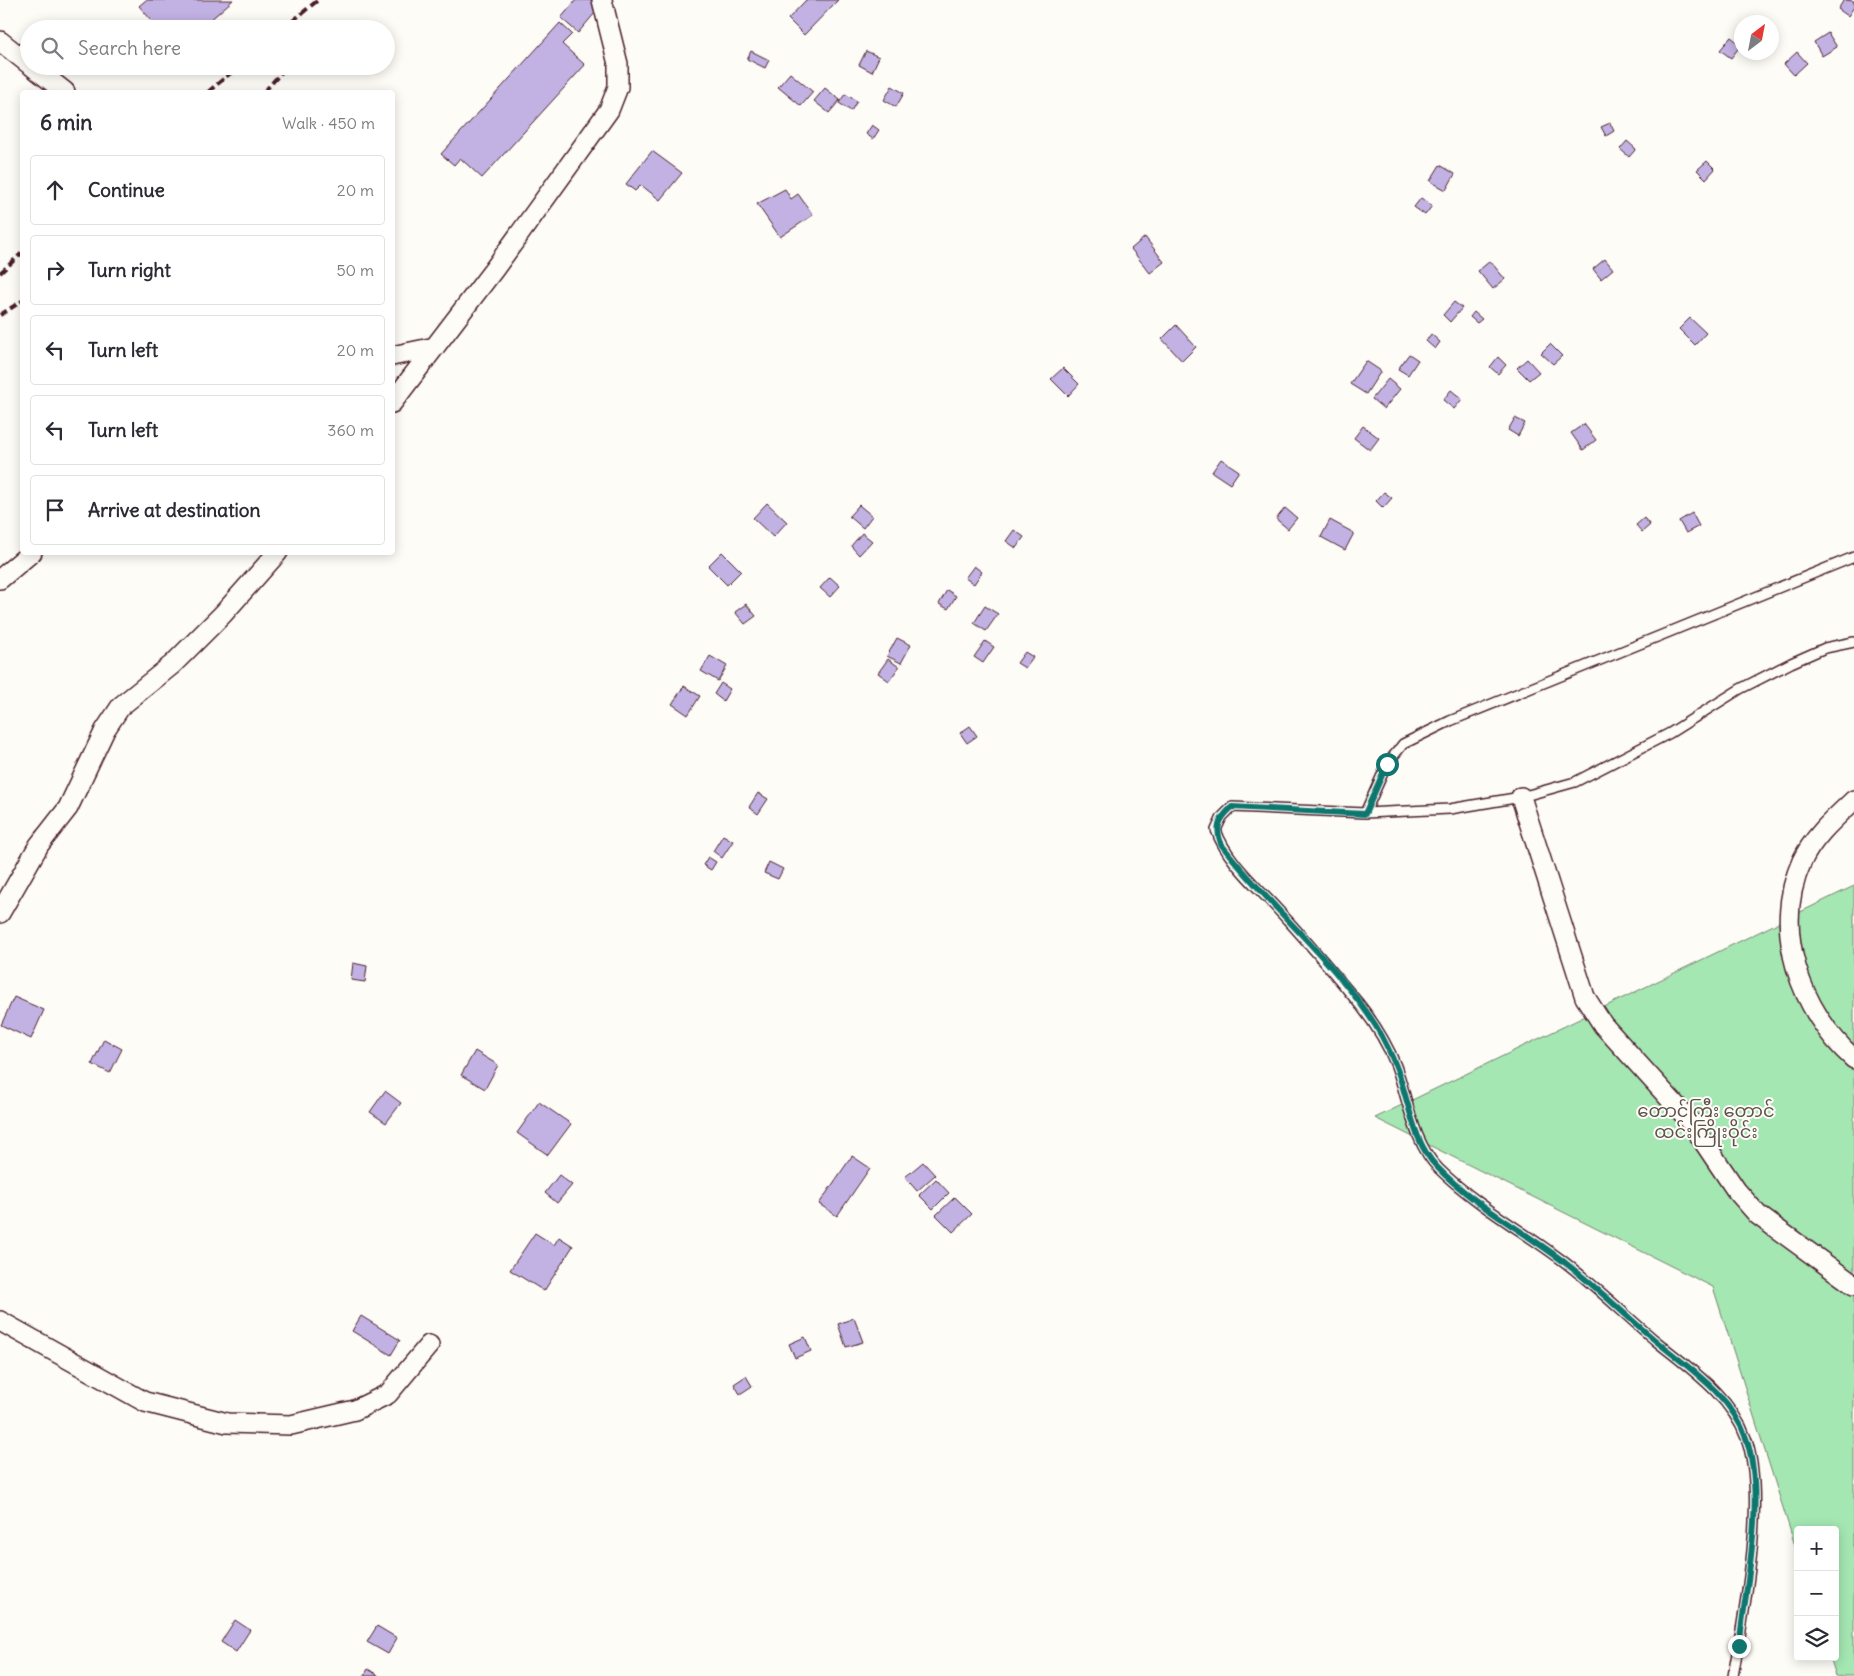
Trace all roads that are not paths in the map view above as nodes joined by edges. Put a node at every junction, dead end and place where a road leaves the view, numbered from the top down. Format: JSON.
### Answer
{"nodes":[{"id":1,"x":602,"y":0,"type":"edge"},
{"id":2,"x":0,"y":41,"type":"edge"},
{"id":3,"x":20,"y":57,"type":"edge"},
{"id":4,"x":43,"y":75,"type":"edge"},
{"id":5,"x":62,"y":90,"type":"edge"},
{"id":6,"x":435,"y":347,"type":"junction"},
{"id":7,"x":395,"y":355,"type":"edge"},
{"id":8,"x":395,"y":399,"type":"edge"},
{"id":9,"x":28,"y":555,"type":"edge"},
{"id":10,"x":275,"y":555,"type":"edge"},
{"id":11,"x":1854,"y":557,"type":"edge"},
{"id":12,"x":0,"y":579,"type":"edge"},
{"id":13,"x":1854,"y":642,"type":"edge"},
{"id":14,"x":1521,"y":797,"type":"junction"},
{"id":15,"x":1854,"y":800,"type":"edge"},
{"id":16,"x":1365,"y":814,"type":"junction"},
{"id":17,"x":0,"y":913,"type":"edge"},
{"id":18,"x":1854,"y":1059,"type":"edge"},
{"id":19,"x":1854,"y":1285,"type":"edge"},
{"id":20,"x":0,"y":1321,"type":"edge"},
{"id":21,"x":429,"y":1345,"type":"dead end"},
{"id":22,"x":1734,"y":1676,"type":"edge"}],
"edges":[{"from":1,"to":6,"type":"street"},
{"from":2,"to":3,"type":"street"},
{"from":4,"to":5,"type":"street"},
{"from":6,"to":7,"type":"street"},
{"from":6,"to":8,"type":"street"},
{"from":9,"to":12,"type":"street"},
{"from":10,"to":17,"type":"street"},
{"from":11,"to":16,"type":"lane"},
{"from":13,"to":14,"type":"lane"},
{"from":14,"to":16,"type":"lane"},
{"from":14,"to":19,"type":"street"},
{"from":15,"to":18,"type":"street"},
{"from":16,"to":22,"type":"lane"},
{"from":20,"to":21,"type":"street"}]}
